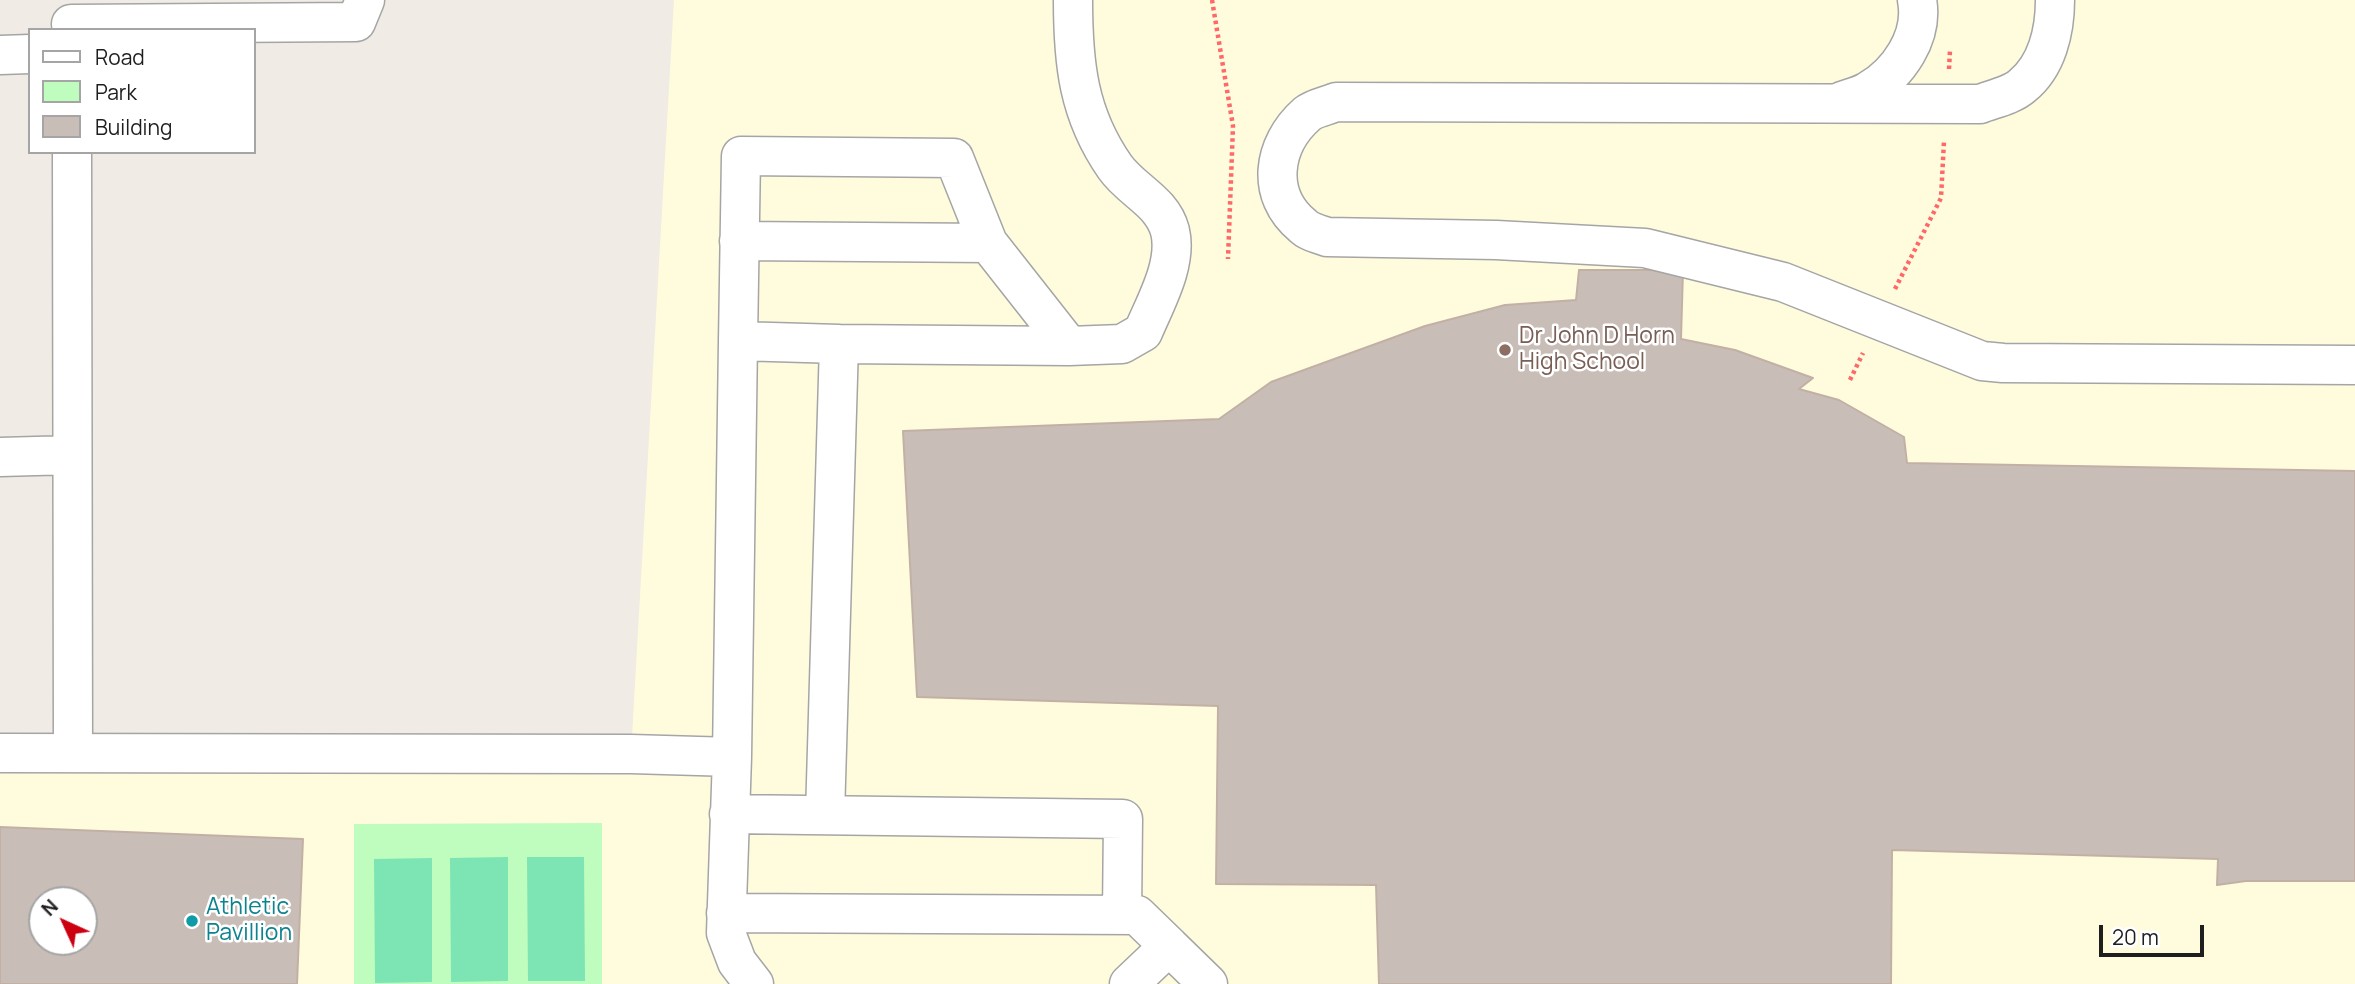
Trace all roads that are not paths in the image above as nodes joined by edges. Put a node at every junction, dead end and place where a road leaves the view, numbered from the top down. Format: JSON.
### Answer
{"nodes":[{"id":1,"x":365,"y":0,"type":"edge"},
{"id":2,"x":1073,"y":0,"type":"edge"},
{"id":3,"x":1917,"y":0,"type":"edge"},
{"id":4,"x":2055,"y":0,"type":"edge"},
{"id":5,"x":71,"y":18,"type":"edge"},
{"id":6,"x":28,"y":54,"type":"edge"},
{"id":7,"x":0,"y":55,"type":"edge"},
{"id":8,"x":1831,"y":105,"type":"junction"},
{"id":9,"x":72,"y":154,"type":"edge"},
{"id":10,"x":739,"y":241,"type":"junction"},
{"id":11,"x":988,"y":243,"type":"junction"},
{"id":12,"x":738,"y":341,"type":"junction"},
{"id":13,"x":839,"y":344,"type":"junction"},
{"id":14,"x":1069,"y":346,"type":"junction"},
{"id":15,"x":2355,"y":365,"type":"edge"},
{"id":16,"x":72,"y":456,"type":"junction"},
{"id":17,"x":0,"y":457,"type":"edge"},
{"id":18,"x":0,"y":753,"type":"edge"},
{"id":19,"x":73,"y":753,"type":"junction"},
{"id":20,"x":732,"y":757,"type":"junction"},
{"id":21,"x":729,"y":814,"type":"junction"},
{"id":22,"x":825,"y":815,"type":"junction"},
{"id":23,"x":726,"y":913,"type":"junction"},
{"id":24,"x":1122,"y":915,"type":"junction"},
{"id":25,"x":1169,"y":946,"type":"junction"},
{"id":26,"x":754,"y":984,"type":"edge"},
{"id":27,"x":1129,"y":984,"type":"edge"},
{"id":28,"x":1208,"y":984,"type":"edge"}],
"edges":[{"from":1,"to":5,"type":"lane"},
{"from":2,"to":14,"type":"lane"},
{"from":3,"to":8,"type":"lane"},
{"from":4,"to":8,"type":"lane"},
{"from":6,"to":7,"type":"lane"},
{"from":8,"to":15,"type":"lane"},
{"from":9,"to":16,"type":"lane"},
{"from":10,"to":11,"type":"lane"},
{"from":10,"to":11,"type":"lane"},
{"from":10,"to":12,"type":"lane"},
{"from":11,"to":14,"type":"lane"},
{"from":12,"to":13,"type":"lane"},
{"from":12,"to":20,"type":"lane"},
{"from":13,"to":14,"type":"lane"},
{"from":13,"to":22,"type":"lane"},
{"from":16,"to":17,"type":"lane"},
{"from":16,"to":19,"type":"lane"},
{"from":18,"to":19,"type":"lane"},
{"from":19,"to":20,"type":"lane"},
{"from":20,"to":21,"type":"lane"},
{"from":21,"to":22,"type":"lane"},
{"from":21,"to":23,"type":"lane"},
{"from":22,"to":24,"type":"lane"},
{"from":23,"to":24,"type":"lane"},
{"from":23,"to":26,"type":"lane"},
{"from":24,"to":25,"type":"lane"},
{"from":25,"to":27,"type":"lane"},
{"from":25,"to":28,"type":"lane"}]}
